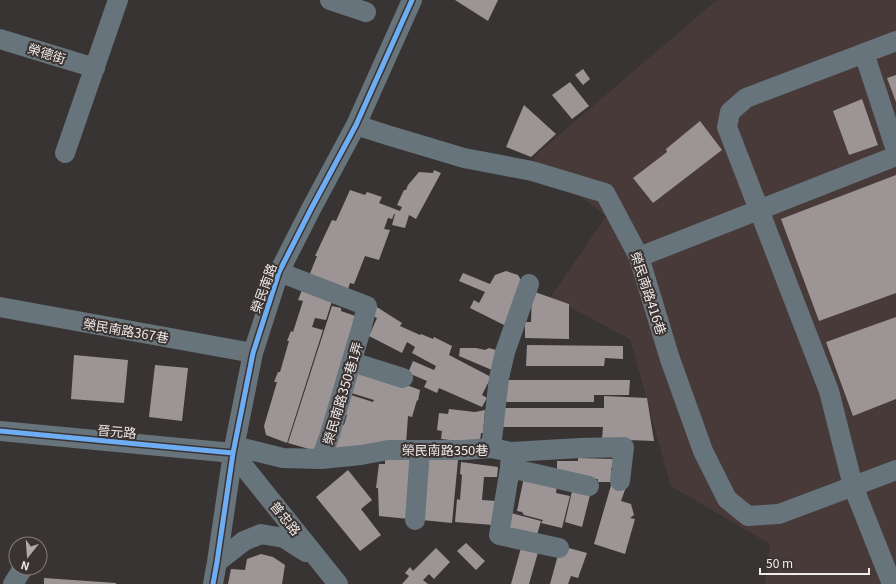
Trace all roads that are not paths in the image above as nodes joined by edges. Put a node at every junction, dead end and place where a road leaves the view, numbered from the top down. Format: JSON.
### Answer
{"nodes":[{"id":1,"x":118,"y":0,"type":"edge"},
{"id":2,"x":330,"y":0,"type":"edge"},
{"id":3,"x":412,"y":0,"type":"edge"},
{"id":4,"x":366,"y":12,"type":"dead end"},
{"id":5,"x":0,"y":39,"type":"edge"},
{"id":6,"x":896,"y":41,"type":"edge"},
{"id":7,"x":864,"y":54,"type":"junction"},
{"id":8,"x":95,"y":68,"type":"junction"},
{"id":9,"x":356,"y":125,"type":"junction"},
{"id":10,"x":896,"y":150,"type":"edge"},
{"id":11,"x":64,"y":153,"type":"dead end"},
{"id":12,"x":896,"y":156,"type":"edge"},
{"id":13,"x":759,"y":210,"type":"junction"},
{"id":14,"x":639,"y":257,"type":"junction"},
{"id":15,"x":279,"y":272,"type":"junction"},
{"id":16,"x":528,"y":284,"type":"dead end"},
{"id":17,"x":0,"y":307,"type":"edge"},
{"id":18,"x":252,"y":353,"type":"junction"},
{"id":19,"x":352,"y":362,"type":"junction"},
{"id":20,"x":403,"y":378,"type":"dead end"},
{"id":21,"x":0,"y":432,"type":"edge"},
{"id":22,"x":491,"y":448,"type":"junction"},
{"id":23,"x":234,"y":449,"type":"junction"},
{"id":24,"x":420,"y":450,"type":"junction"},
{"id":25,"x":321,"y":459,"type":"junction"},
{"id":26,"x":510,"y":460,"type":"junction"},
{"id":27,"x":896,"y":470,"type":"edge"},
{"id":28,"x":620,"y":481,"type":"dead end"},
{"id":29,"x":589,"y":486,"type":"dead end"},
{"id":30,"x":853,"y":486,"type":"junction"},
{"id":31,"x":415,"y":520,"type":"dead end"},
{"id":32,"x":559,"y":548,"type":"dead end"},
{"id":33,"x":319,"y":560,"type":"junction"},
{"id":34,"x":218,"y":562,"type":"junction"},
{"id":35,"x":214,"y":584,"type":"edge"},
{"id":36,"x":338,"y":584,"type":"edge"},
{"id":37,"x":892,"y":584,"type":"edge"}],
"edges":[{"from":1,"to":8,"type":"street"},
{"from":2,"to":4,"type":"street"},
{"from":3,"to":9,"type":"street","name":"榮民南路"},
{"from":5,"to":8,"type":"street","name":"榮德街"},
{"from":6,"to":7,"type":"street"},
{"from":7,"to":10,"type":"street"},
{"from":7,"to":13,"type":"street"},
{"from":8,"to":11,"type":"street"},
{"from":9,"to":14,"type":"street","name":"榮民南路416巷"},
{"from":9,"to":15,"type":"street","name":"榮民南路"},
{"from":12,"to":13,"type":"street"},
{"from":13,"to":14,"type":"street"},
{"from":13,"to":30,"type":"street"},
{"from":14,"to":30,"type":"street","name":"榮民南路416巷"},
{"from":15,"to":18,"type":"street","name":"榮民南路"},
{"from":15,"to":19,"type":"street","name":"榮民南路350巷1弄"},
{"from":16,"to":22,"type":"street"},
{"from":17,"to":18,"type":"street","name":"榮民南路367巷"},
{"from":18,"to":23,"type":"street","name":"榮民南路"},
{"from":19,"to":20,"type":"street"},
{"from":19,"to":25,"type":"street","name":"榮民南路350巷1弄"},
{"from":21,"to":23,"type":"street","name":"晉元路"},
{"from":22,"to":24,"type":"street","name":"榮民南路350巷"},
{"from":22,"to":26,"type":"street","name":"榮民南路350巷"},
{"from":23,"to":25,"type":"street","name":"榮民南路350巷"},
{"from":23,"to":33,"type":"street","name":"普忠路"},
{"from":23,"to":34,"type":"street","name":"榮民南路"},
{"from":24,"to":25,"type":"street","name":"榮民南路350巷"},
{"from":24,"to":31,"type":"street"},
{"from":26,"to":28,"type":"street","name":"榮民南路350巷"},
{"from":26,"to":29,"type":"street"},
{"from":26,"to":32,"type":"street"},
{"from":27,"to":30,"type":"street"},
{"from":30,"to":37,"type":"street"},
{"from":33,"to":34,"type":"street"},
{"from":33,"to":36,"type":"street","name":"普忠路"},
{"from":34,"to":35,"type":"street","name":"榮民南路"}]}
